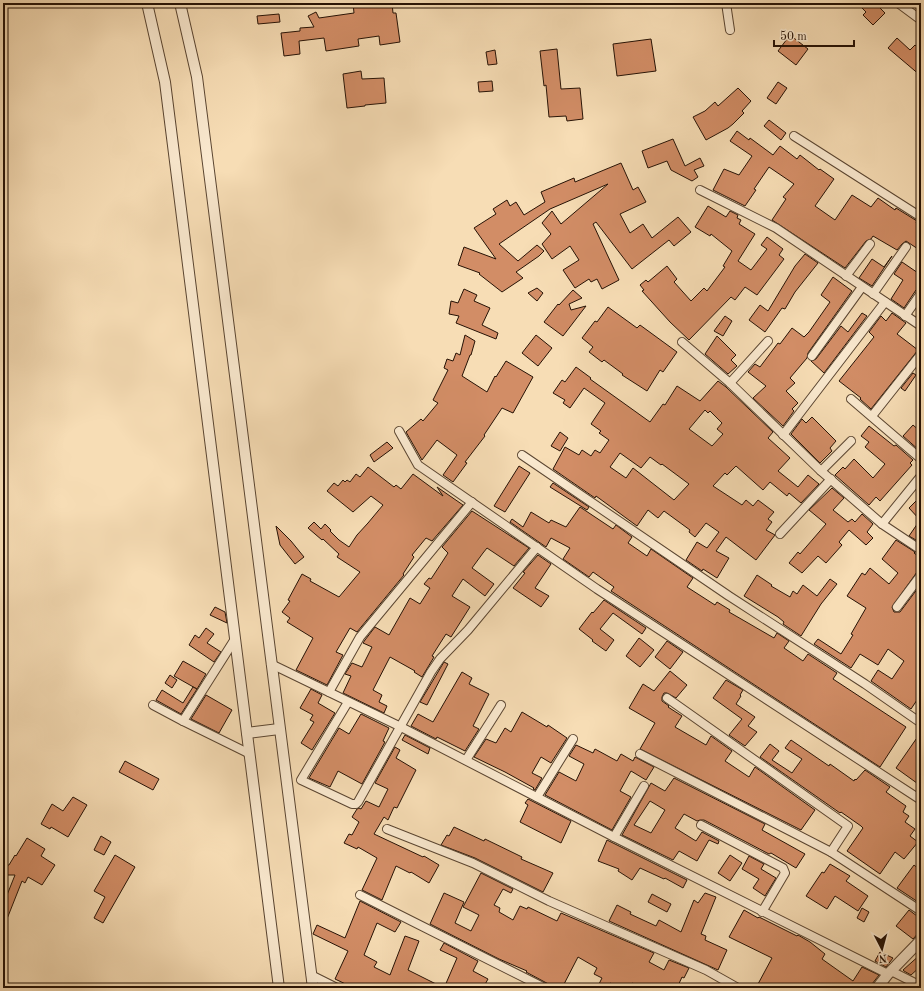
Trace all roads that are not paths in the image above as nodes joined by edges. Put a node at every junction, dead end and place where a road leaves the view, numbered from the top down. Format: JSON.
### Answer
{"nodes":[{"id":1,"x":147,"y":3,"type":"edge"},
{"id":2,"x":180,"y":3,"type":"edge"},
{"id":3,"x":726,"y":3,"type":"edge"},
{"id":4,"x":898,"y":3,"type":"edge"},
{"id":5,"x":921,"y":20,"type":"edge"},
{"id":6,"x":730,"y":30,"type":"dead end"},
{"id":7,"x":794,"y":136,"type":"dead end"},
{"id":8,"x":700,"y":190,"type":"dead end"},
{"id":9,"x":921,"y":217,"type":"edge"},
{"id":10,"x":870,"y":244,"type":"dead end"},
{"id":11,"x":906,"y":247,"type":"dead end"},
{"id":12,"x":846,"y":276,"type":"junction"},
{"id":13,"x":862,"y":287,"type":"junction"},
{"id":14,"x":921,"y":293,"type":"edge"},
{"id":15,"x":874,"y":294,"type":"junction"},
{"id":16,"x":885,"y":302,"type":"junction"},
{"id":17,"x":905,"y":316,"type":"junction"},
{"id":18,"x":921,"y":326,"type":"edge"},
{"id":19,"x":768,"y":341,"type":"dead end"},
{"id":20,"x":682,"y":342,"type":"dead end"},
{"id":21,"x":921,"y":354,"type":"edge"},
{"id":22,"x":812,"y":356,"type":"dead end"},
{"id":23,"x":730,"y":383,"type":"junction"},
{"id":24,"x":851,"y":399,"type":"dead end"},
{"id":25,"x":872,"y":416,"type":"junction"},
{"id":26,"x":399,"y":431,"type":"dead end"},
{"id":27,"x":783,"y":435,"type":"junction"},
{"id":28,"x":851,"y":441,"type":"dead end"},
{"id":29,"x":522,"y":455,"type":"dead end"},
{"id":30,"x":921,"y":459,"type":"edge"},
{"id":31,"x":821,"y":471,"type":"junction"},
{"id":32,"x":921,"y":476,"type":"edge"},
{"id":33,"x":831,"y":479,"type":"junction"},
{"id":34,"x":472,"y":502,"type":"junction"},
{"id":35,"x":882,"y":524,"type":"junction"},
{"id":36,"x":780,"y":534,"type":"dead end"},
{"id":37,"x":537,"y":547,"type":"junction"},
{"id":38,"x":921,"y":550,"type":"edge"},
{"id":39,"x":921,"y":575,"type":"edge"},
{"id":40,"x":897,"y":607,"type":"dead end"},
{"id":41,"x":235,"y":639,"type":"junction"},
{"id":42,"x":271,"y":664,"type":"junction"},
{"id":43,"x":329,"y":692,"type":"junction"},
{"id":44,"x":667,"y":698,"type":"dead end"},
{"id":45,"x":348,"y":702,"type":"junction"},
{"id":46,"x":153,"y":705,"type":"dead end"},
{"id":47,"x":501,"y":705,"type":"dead end"},
{"id":48,"x":183,"y":722,"type":"junction"},
{"id":49,"x":921,"y":723,"type":"edge"},
{"id":50,"x":400,"y":726,"type":"junction"},
{"id":51,"x":279,"y":730,"type":"junction"},
{"id":52,"x":247,"y":733,"type":"junction"},
{"id":53,"x":573,"y":739,"type":"dead end"},
{"id":54,"x":250,"y":754,"type":"junction"},
{"id":55,"x":640,"y":754,"type":"dead end"},
{"id":56,"x":466,"y":760,"type":"junction"},
{"id":57,"x":644,"y":786,"type":"dead end"},
{"id":58,"x":537,"y":797,"type":"junction"},
{"id":59,"x":921,"y":800,"type":"edge"},
{"id":60,"x":701,"y":825,"type":"dead end"},
{"id":61,"x":388,"y":828,"type":"dead end"},
{"id":62,"x":614,"y":837,"type":"junction"},
{"id":63,"x":831,"y":852,"type":"junction"},
{"id":64,"x":360,"y":895,"type":"dead end"},
{"id":65,"x":921,"y":911,"type":"edge"},
{"id":66,"x":762,"y":912,"type":"junction"},
{"id":67,"x":921,"y":940,"type":"edge"},
{"id":68,"x":889,"y":973,"type":"junction"},
{"id":69,"x":311,"y":975,"type":"junction"},
{"id":70,"x":921,"y":986,"type":"edge"},
{"id":71,"x":279,"y":988,"type":"edge"},
{"id":72,"x":312,"y":988,"type":"edge"},
{"id":73,"x":337,"y":988,"type":"edge"},
{"id":74,"x":545,"y":988,"type":"edge"},
{"id":75,"x":738,"y":988,"type":"edge"},
{"id":76,"x":877,"y":988,"type":"edge"}],
"edges":[{"from":1,"to":41,"type":"street"},
{"from":2,"to":42,"type":"street"},
{"from":3,"to":6,"type":"street"},
{"from":4,"to":5,"type":"street"},
{"from":7,"to":9,"type":"street"},
{"from":8,"to":12,"type":"street"},
{"from":10,"to":12,"type":"street"},
{"from":11,"to":15,"type":"street"},
{"from":12,"to":13,"type":"street"},
{"from":13,"to":15,"type":"street"},
{"from":13,"to":22,"type":"street"},
{"from":14,"to":17,"type":"street"},
{"from":15,"to":16,"type":"street"},
{"from":16,"to":17,"type":"street"},
{"from":16,"to":27,"type":"street"},
{"from":17,"to":18,"type":"street"},
{"from":19,"to":23,"type":"street"},
{"from":20,"to":23,"type":"street"},
{"from":21,"to":25,"type":"street"},
{"from":23,"to":27,"type":"street"},
{"from":24,"to":25,"type":"street"},
{"from":25,"to":30,"type":"street"},
{"from":26,"to":34,"type":"street"},
{"from":27,"to":31,"type":"street"},
{"from":28,"to":31,"type":"street"},
{"from":29,"to":49,"type":"street"},
{"from":31,"to":33,"type":"street"},
{"from":32,"to":35,"type":"street"},
{"from":33,"to":35,"type":"street"},
{"from":33,"to":36,"type":"street"},
{"from":34,"to":37,"type":"street"},
{"from":34,"to":43,"type":"street"},
{"from":35,"to":38,"type":"street"},
{"from":37,"to":50,"type":"street"},
{"from":37,"to":59,"type":"street"},
{"from":39,"to":40,"type":"street"},
{"from":41,"to":48,"type":"street"},
{"from":41,"to":52,"type":"street"},
{"from":42,"to":43,"type":"street"},
{"from":42,"to":51,"type":"street"},
{"from":43,"to":45,"type":"street"},
{"from":44,"to":63,"type":"street"},
{"from":45,"to":50,"type":"street"},
{"from":45,"to":50,"type":"street"},
{"from":46,"to":48,"type":"street"},
{"from":47,"to":56,"type":"street"},
{"from":48,"to":54,"type":"street"},
{"from":50,"to":56,"type":"street"},
{"from":51,"to":52,"type":"street"},
{"from":51,"to":69,"type":"street"},
{"from":52,"to":54,"type":"street"},
{"from":53,"to":58,"type":"street"},
{"from":54,"to":71,"type":"street"},
{"from":55,"to":63,"type":"street"},
{"from":56,"to":58,"type":"street"},
{"from":57,"to":62,"type":"street"},
{"from":58,"to":62,"type":"street"},
{"from":60,"to":66,"type":"street"},
{"from":61,"to":75,"type":"street"},
{"from":62,"to":66,"type":"street"},
{"from":63,"to":65,"type":"street"},
{"from":64,"to":74,"type":"street"},
{"from":66,"to":68,"type":"street"},
{"from":67,"to":68,"type":"street"},
{"from":68,"to":70,"type":"street"},
{"from":68,"to":76,"type":"street"},
{"from":69,"to":72,"type":"street"},
{"from":69,"to":73,"type":"street"}]}
